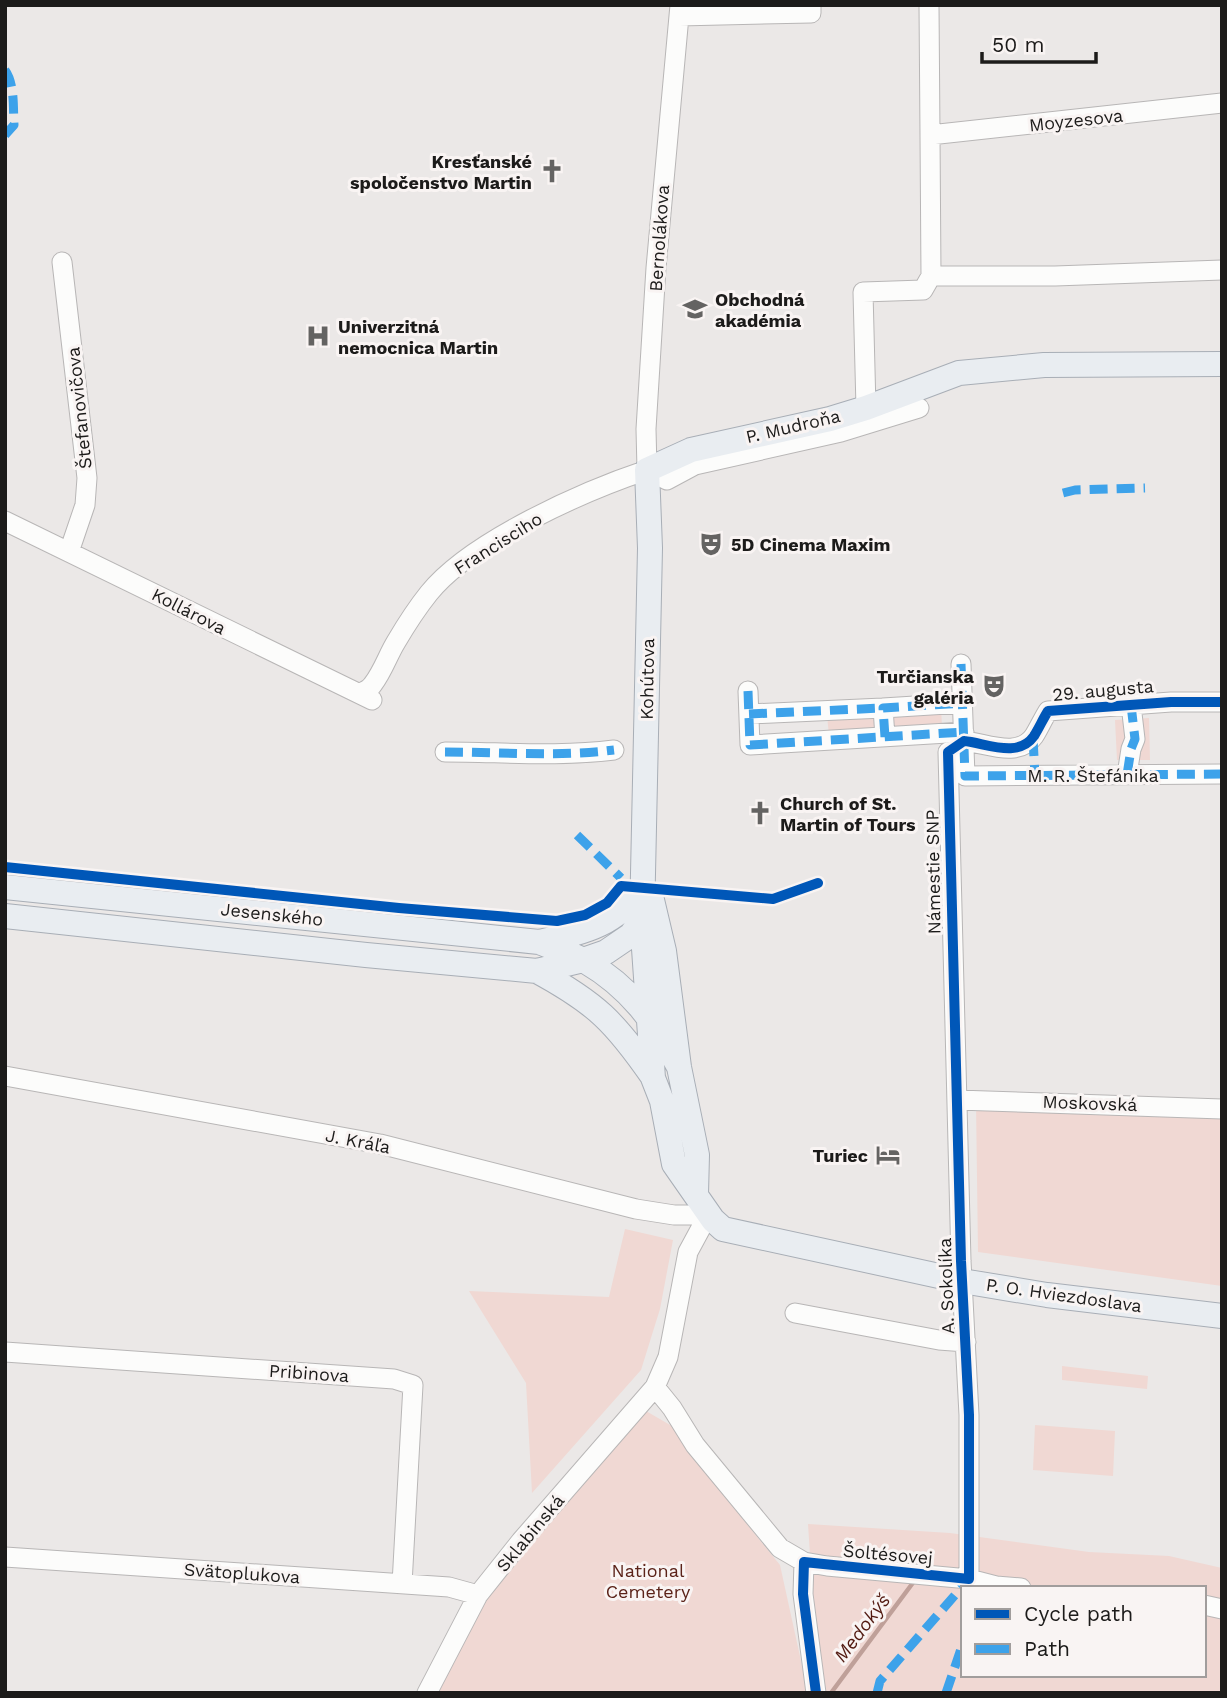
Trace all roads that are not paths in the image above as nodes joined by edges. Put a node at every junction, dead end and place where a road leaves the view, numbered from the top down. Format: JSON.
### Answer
{"nodes":[{"id":1,"x":811,"y":5,"type":"edge"},
{"id":2,"x":929,"y":5,"type":"edge"},
{"id":3,"x":679,"y":10,"type":"edge"},
{"id":4,"x":1222,"y":103,"type":"edge"},
{"id":5,"x":930,"y":135,"type":"junction"},
{"id":6,"x":62,"y":262,"type":"dead end"},
{"id":7,"x":1222,"y":270,"type":"edge"},
{"id":8,"x":927,"y":283,"type":"junction"},
{"id":9,"x":1222,"y":364,"type":"edge"},
{"id":10,"x":918,"y":407,"type":"junction"},
{"id":11,"x":866,"y":408,"type":"junction"},
{"id":12,"x":647,"y":470,"type":"junction"},
{"id":13,"x":5,"y":521,"type":"edge"},
{"id":14,"x":69,"y":552,"type":"junction"},
{"id":15,"x":961,"y":664,"type":"dead end"},
{"id":16,"x":748,"y":691,"type":"dead end"},
{"id":17,"x":366,"y":696,"type":"joint"},
{"id":18,"x":1222,"y":702,"type":"edge"},
{"id":19,"x":963,"y":703,"type":"junction"},
{"id":20,"x":1131,"y":705,"type":"junction"},
{"id":21,"x":883,"y":708,"type":"junction"},
{"id":22,"x":749,"y":714,"type":"junction"},
{"id":23,"x":885,"y":737,"type":"junction"},
{"id":24,"x":1033,"y":738,"type":"junction"},
{"id":25,"x":959,"y":742,"type":"junction"},
{"id":26,"x":614,"y":750,"type":"dead end"},
{"id":27,"x":445,"y":752,"type":"dead end"},
{"id":28,"x":1222,"y":774,"type":"edge"},
{"id":29,"x":1128,"y":775,"type":"junction"},
{"id":30,"x":1035,"y":776,"type":"junction"},
{"id":31,"x":5,"y":887,"type":"edge"},
{"id":32,"x":646,"y":903,"type":"junction"},
{"id":33,"x":5,"y":916,"type":"edge"},
{"id":34,"x":539,"y":942,"type":"junction"},
{"id":35,"x":583,"y":960,"type":"junction"},
{"id":36,"x":537,"y":971,"type":"junction"},
{"id":37,"x":954,"y":992,"type":"joint"},
{"id":38,"x":649,"y":1016,"type":"junction"},
{"id":39,"x":679,"y":1067,"type":"junction"},
{"id":40,"x":5,"y":1076,"type":"edge"},
{"id":41,"x":653,"y":1078,"type":"junction"},
{"id":42,"x":957,"y":1100,"type":"junction"},
{"id":43,"x":1222,"y":1109,"type":"edge"},
{"id":44,"x":702,"y":1205,"type":"junction"},
{"id":45,"x":962,"y":1281,"type":"junction"},
{"id":46,"x":795,"y":1313,"type":"dead end"},
{"id":47,"x":1222,"y":1315,"type":"edge"},
{"id":48,"x":965,"y":1342,"type":"junction"},
{"id":49,"x":5,"y":1352,"type":"edge"},
{"id":50,"x":655,"y":1387,"type":"junction"},
{"id":51,"x":5,"y":1557,"type":"edge"},
{"id":52,"x":804,"y":1562,"type":"junction"},
{"id":53,"x":969,"y":1579,"type":"junction"},
{"id":54,"x":402,"y":1584,"type":"junction"},
{"id":55,"x":996,"y":1586,"type":"edge"},
{"id":56,"x":478,"y":1595,"type":"junction"},
{"id":57,"x":426,"y":1693,"type":"edge"},
{"id":58,"x":816,"y":1693,"type":"edge"}],
"edges":[{"from":1,"to":3,"type":"street"},
{"from":2,"to":5,"type":"street"},
{"from":3,"to":12,"type":"street","name":"Bernolákova"},
{"from":4,"to":5,"type":"street","name":"Moyzesova"},
{"from":5,"to":8,"type":"street"},
{"from":6,"to":14,"type":"street","name":"Štefanovičova"},
{"from":7,"to":8,"type":"street"},
{"from":8,"to":11,"type":"street"},
{"from":9,"to":10,"type":"main road","name":"P. Mudroňa"},
{"from":10,"to":11,"type":"main road","name":"P. Mudroňa"},
{"from":10,"to":12,"type":"street","name":"P. Mudroňa"},
{"from":11,"to":12,"type":"main road","name":"P. Mudroňa"},
{"from":12,"to":17,"type":"street","name":"Francisciho"},
{"from":12,"to":32,"type":"main road","name":"Kohútova"},
{"from":13,"to":14,"type":"street","name":"Kollárova"},
{"from":14,"to":17,"type":"street","name":"Kollárova"},
{"from":15,"to":19,"type":"street"},
{"from":16,"to":22,"type":"street"},
{"from":18,"to":20,"type":"street","name":"29. augusta"},
{"from":19,"to":21,"type":"street"},
{"from":19,"to":25,"type":"street"},
{"from":20,"to":24,"type":"street","name":"29. augusta"},
{"from":20,"to":29,"type":"street"},
{"from":21,"to":22,"type":"street"},
{"from":21,"to":23,"type":"street"},
{"from":22,"to":23,"type":"street"},
{"from":23,"to":25,"type":"street"},
{"from":24,"to":25,"type":"street"},
{"from":24,"to":30,"type":"street"},
{"from":25,"to":30,"type":"street","name":"M. R. Štefánika"},
{"from":25,"to":37,"type":"street","name":"Námestie SNP"},
{"from":26,"to":27,"type":"street"},
{"from":28,"to":29,"type":"street","name":"M. R. Štefánika"},
{"from":29,"to":30,"type":"street","name":"M. R. Štefánika"},
{"from":31,"to":34,"type":"main road","name":"Jesenského"},
{"from":32,"to":34,"type":"main road","name":"Jesenského"},
{"from":32,"to":35,"type":"main road","name":"Jesenského"},
{"from":32,"to":38,"type":"main road","name":"Kohútova"},
{"from":32,"to":39,"type":"main road","name":"Kohútova"},
{"from":33,"to":36,"type":"main road","name":"Jesenského"},
{"from":34,"to":35,"type":"main road","name":"Jesenského"},
{"from":35,"to":36,"type":"main road","name":"Jesenského"},
{"from":35,"to":38,"type":"main road","name":"Jesenského"},
{"from":36,"to":41,"type":"main road","name":"Jesenského"},
{"from":37,"to":42,"type":"street","name":"A. Sokolíka"},
{"from":38,"to":39,"type":"main road","name":"Jesenského"},
{"from":38,"to":41,"type":"main road","name":"Kohútova"},
{"from":39,"to":44,"type":"main road","name":"Kohútova"},
{"from":40,"to":44,"type":"street","name":"J. Kráľa"},
{"from":41,"to":44,"type":"main road","name":"Kohútova"},
{"from":42,"to":43,"type":"street","name":"Moskovská"},
{"from":42,"to":45,"type":"street","name":"A. Sokolíka"},
{"from":44,"to":45,"type":"main road","name":"P. O. Hviezdoslava"},
{"from":44,"to":50,"type":"street","name":"Sklabinská"},
{"from":45,"to":47,"type":"main road","name":"P. O. Hviezdoslava"},
{"from":45,"to":48,"type":"street","name":"A. Sokolíka"},
{"from":46,"to":48,"type":"street"},
{"from":48,"to":53,"type":"street","name":"A. Sokolíka"},
{"from":49,"to":54,"type":"street","name":"Pribinova"},
{"from":50,"to":52,"type":"street","name":"Šoltésovej"},
{"from":50,"to":56,"type":"street","name":"Sklabinská"},
{"from":51,"to":54,"type":"street","name":"Svätoplukova"},
{"from":52,"to":53,"type":"street","name":"Šoltésovej"},
{"from":52,"to":58,"type":"street"},
{"from":53,"to":55,"type":"street","name":"Šoltésovej"},
{"from":54,"to":56,"type":"street","name":"Svätoplukova"},
{"from":56,"to":57,"type":"street","name":"Sklabinská"}]}
